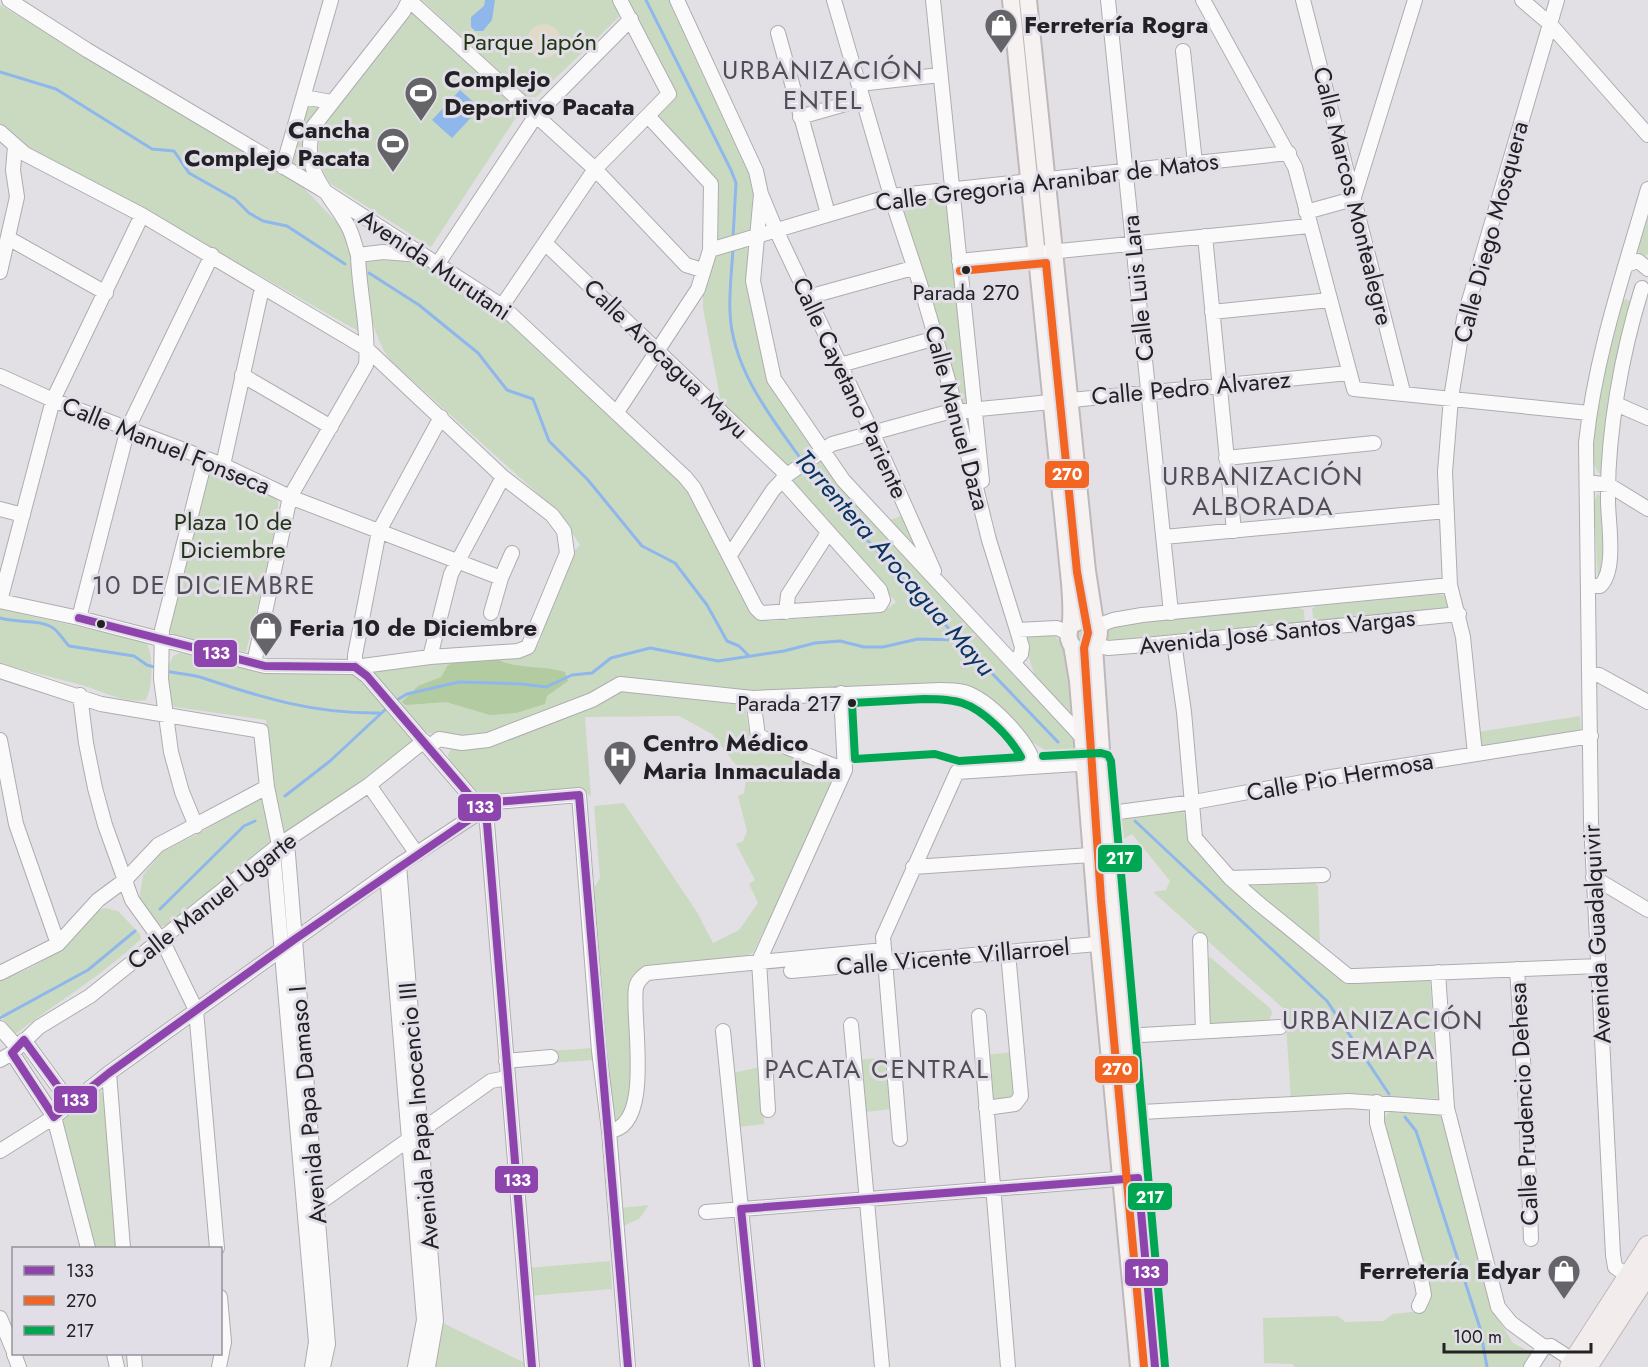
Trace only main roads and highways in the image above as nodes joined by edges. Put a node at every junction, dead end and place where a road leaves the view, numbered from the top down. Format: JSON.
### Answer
{"nodes":[{"id":1,"x":1011,"y":0,"type":"edge"},
{"id":2,"x":1028,"y":0,"type":"edge"},
{"id":3,"x":1096,"y":624,"type":"junction"},
{"id":4,"x":1070,"y":634,"type":"junction"},
{"id":5,"x":1095,"y":646,"type":"junction"},
{"id":6,"x":1093,"y":763,"type":"junction"},
{"id":7,"x":1096,"y":814,"type":"junction"},
{"id":8,"x":1107,"y":943,"type":"junction"},
{"id":9,"x":1130,"y":1178,"type":"junction"},
{"id":10,"x":1648,"y":1246,"type":"edge"},
{"id":11,"x":1648,"y":1273,"type":"edge"},
{"id":12,"x":1586,"y":1364,"type":"edge"},
{"id":13,"x":1139,"y":1367,"type":"edge"},
{"id":14,"x":1155,"y":1367,"type":"edge"}],
"edges":[{"from":1,"to":4,"type":"main road"},
{"from":2,"to":3,"type":"main road"},
{"from":3,"to":4,"type":"main road"},
{"from":3,"to":5,"type":"main road"},
{"from":4,"to":5,"type":"main road"},
{"from":4,"to":6,"type":"main road"},
{"from":5,"to":6,"type":"main road"},
{"from":6,"to":7,"type":"main road"},
{"from":7,"to":8,"type":"main road"},
{"from":7,"to":8,"type":"main road"},
{"from":8,"to":9,"type":"main road"},
{"from":8,"to":9,"type":"main road"},
{"from":9,"to":13,"type":"main road"},
{"from":9,"to":14,"type":"main road"},
{"from":10,"to":12,"type":"highway"},
{"from":11,"to":12,"type":"highway"}]}
